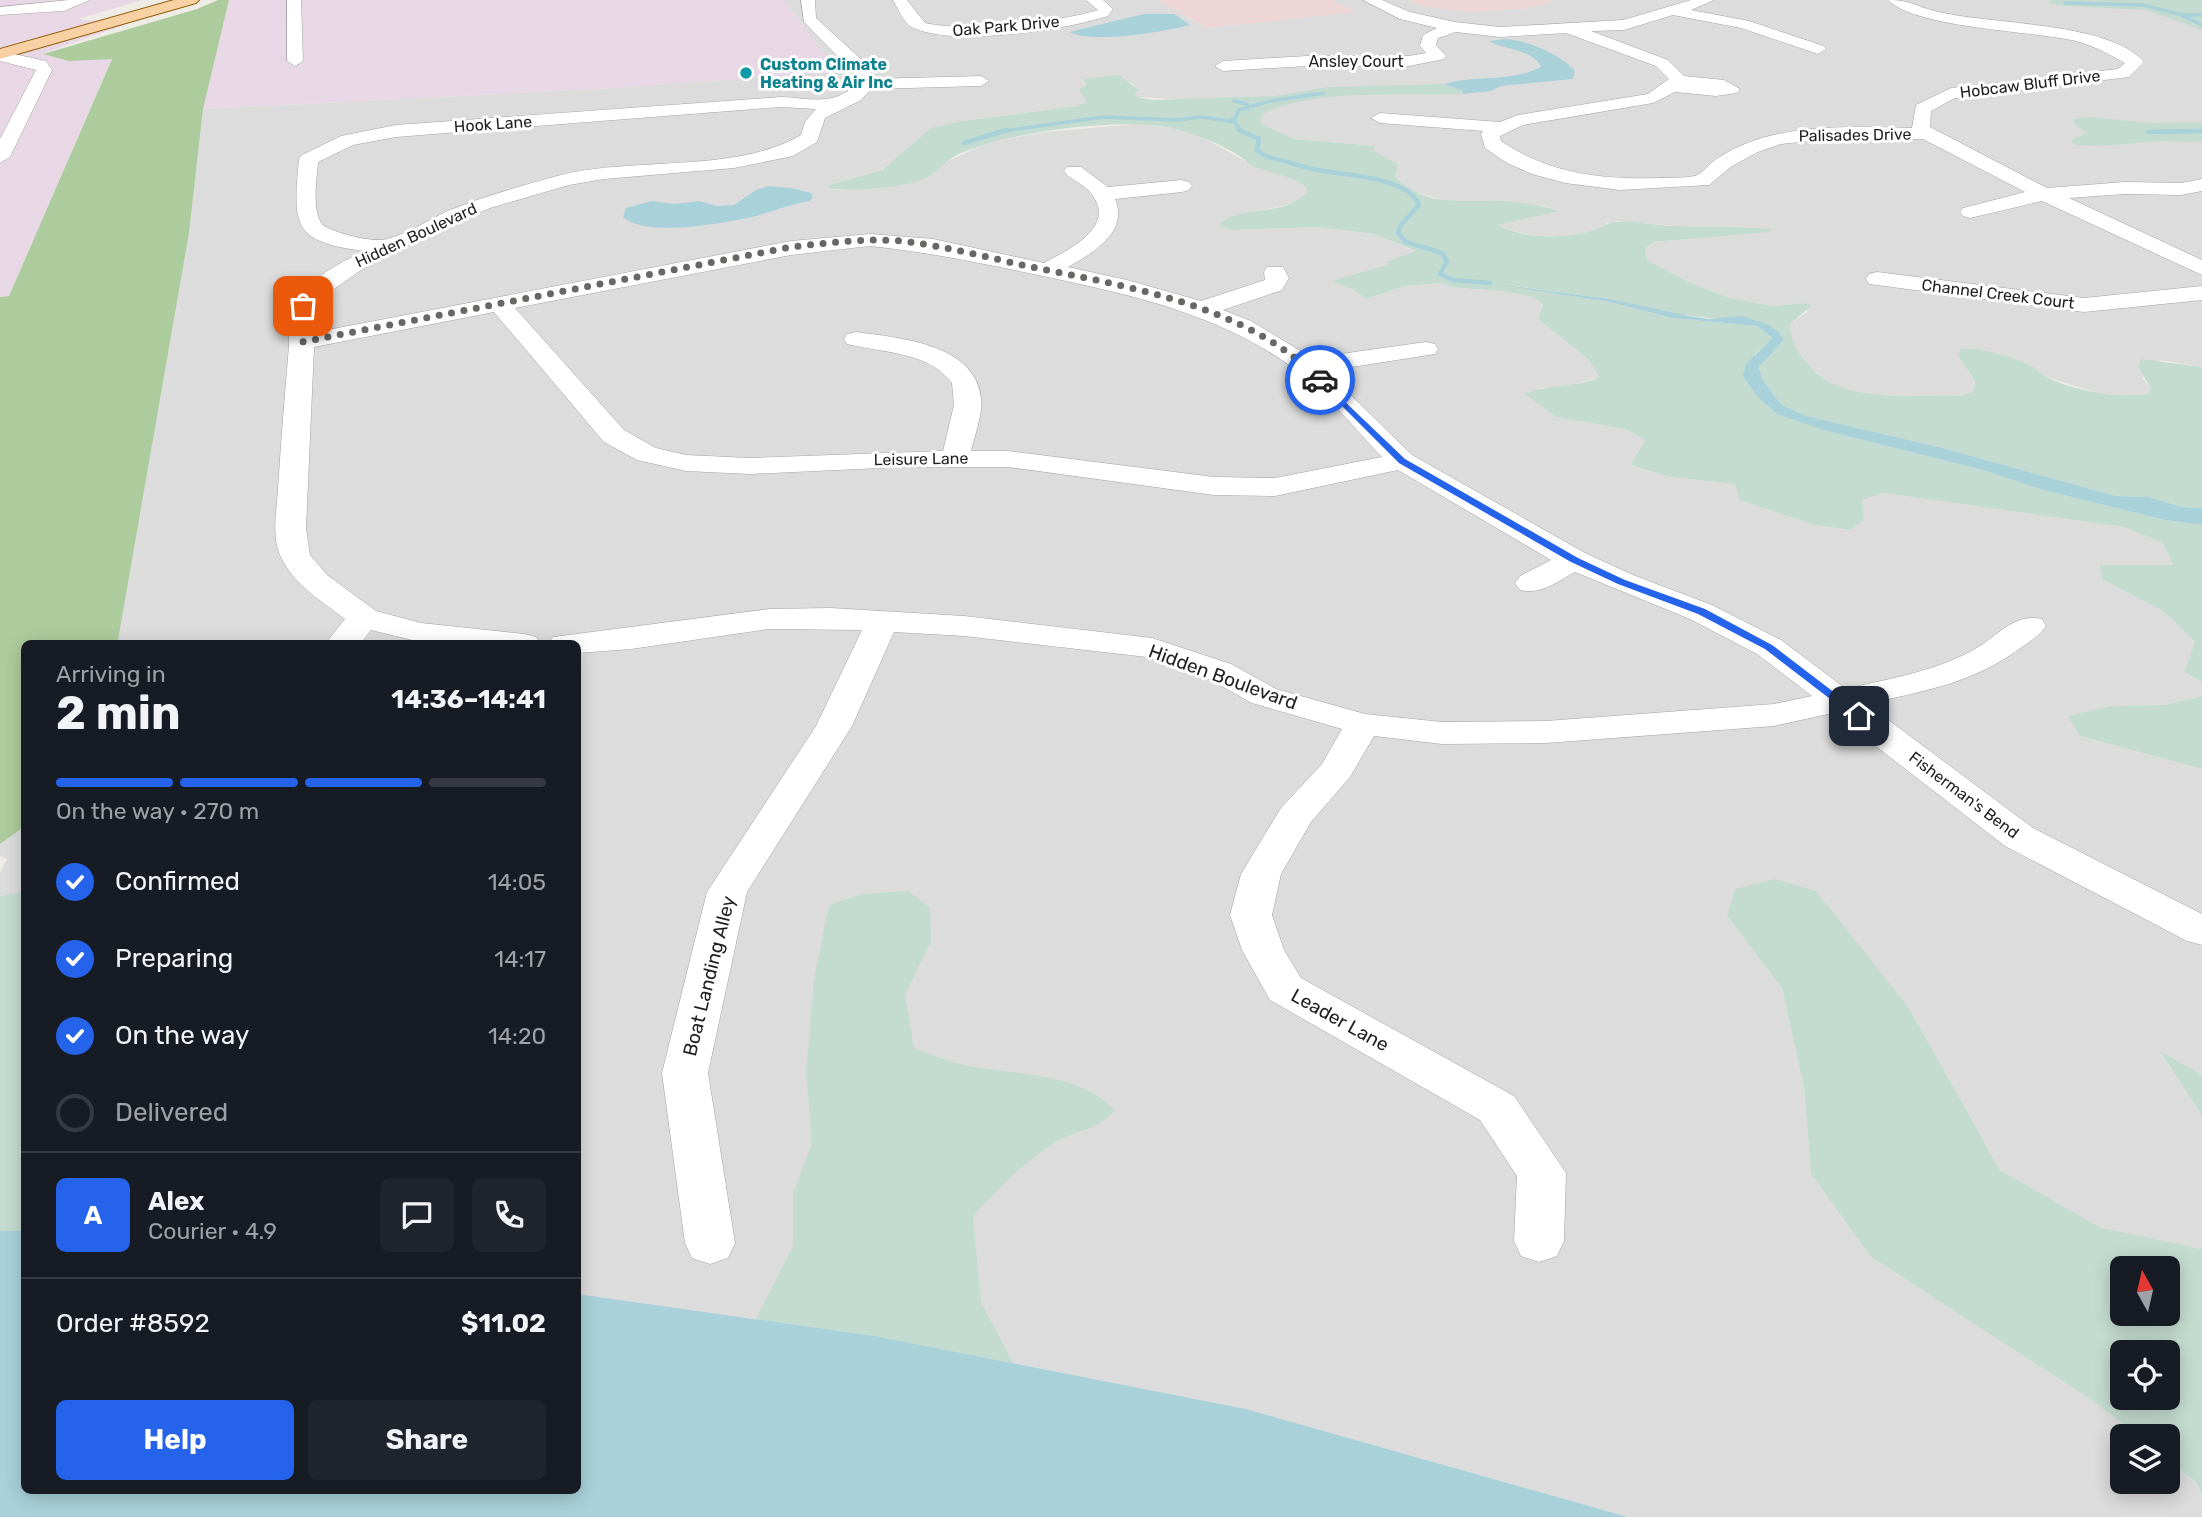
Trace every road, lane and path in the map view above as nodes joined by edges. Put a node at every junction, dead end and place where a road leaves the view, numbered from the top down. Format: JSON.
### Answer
{"nodes":[{"id":1,"x":83,"y":0,"type":"edge"},
{"id":2,"x":168,"y":0,"type":"edge"},
{"id":3,"x":191,"y":0,"type":"edge"},
{"id":4,"x":294,"y":0,"type":"edge"},
{"id":5,"x":808,"y":0,"type":"edge"},
{"id":6,"x":900,"y":0,"type":"edge"},
{"id":7,"x":1093,"y":0,"type":"edge"},
{"id":8,"x":1370,"y":0,"type":"edge"},
{"id":9,"x":1707,"y":0,"type":"edge"},
{"id":10,"x":1895,"y":0,"type":"edge"},
{"id":11,"x":0,"y":11,"type":"edge"},
{"id":12,"x":1675,"y":11,"type":"junction"},
{"id":13,"x":2092,"y":23,"type":"dead end"},
{"id":14,"x":1455,"y":27,"type":"junction"},
{"id":15,"x":1570,"y":29,"type":"junction"},
{"id":16,"x":2057,"y":34,"type":"junction"},
{"id":17,"x":1818,"y":49,"type":"dead end"},
{"id":18,"x":0,"y":53,"type":"edge"},
{"id":19,"x":295,"y":61,"type":"dead end"},
{"id":20,"x":1223,"y":66,"type":"dead end"},
{"id":21,"x":2079,"y":80,"type":"junction"},
{"id":22,"x":981,"y":81,"type":"dead end"},
{"id":23,"x":866,"y":85,"type":"junction"},
{"id":24,"x":2112,"y":90,"type":"dead end"},
{"id":25,"x":834,"y":105,"type":"junction"},
{"id":26,"x":1380,"y":118,"type":"dead end"},
{"id":27,"x":1502,"y":128,"type":"junction"},
{"id":28,"x":319,"y":133,"type":"dead end"},
{"id":29,"x":1927,"y":134,"type":"junction"},
{"id":30,"x":348,"y":141,"type":"junction"},
{"id":31,"x":0,"y":157,"type":"edge"},
{"id":32,"x":1074,"y":171,"type":"dead end"},
{"id":33,"x":2202,"y":185,"type":"edge"},
{"id":34,"x":1182,"y":186,"type":"dead end"},
{"id":35,"x":1103,"y":194,"type":"junction"},
{"id":36,"x":2044,"y":194,"type":"junction"},
{"id":37,"x":1970,"y":212,"type":"dead end"},
{"id":38,"x":389,"y":247,"type":"junction"},
{"id":39,"x":2202,"y":268,"type":"edge"},
{"id":40,"x":1047,"y":270,"type":"junction"},
{"id":41,"x":1275,"y":272,"type":"dead end"},
{"id":42,"x":1877,"y":279,"type":"dead end"},
{"id":43,"x":2202,"y":293,"type":"edge"},
{"id":44,"x":500,"y":305,"type":"junction"},
{"id":45,"x":1201,"y":309,"type":"junction"},
{"id":46,"x":856,"y":339,"type":"dead end"},
{"id":47,"x":302,"y":342,"type":"junction"},
{"id":48,"x":1426,"y":349,"type":"dead end"},
{"id":49,"x":1307,"y":366,"type":"junction"},
{"id":50,"x":955,"y":458,"type":"junction"},
{"id":51,"x":1402,"y":461,"type":"junction"},
{"id":52,"x":1574,"y":560,"type":"junction"},
{"id":53,"x":1531,"y":583,"type":"dead end"},
{"id":54,"x":364,"y":618,"type":"junction"},
{"id":55,"x":882,"y":621,"type":"junction"},
{"id":56,"x":2030,"y":626,"type":"dead end"},
{"id":57,"x":345,"y":640,"type":"edge"},
{"id":58,"x":486,"y":640,"type":"edge"},
{"id":59,"x":581,"y":643,"type":"edge"},
{"id":60,"x":1839,"y":701,"type":"junction"},
{"id":61,"x":1363,"y":724,"type":"junction"},
{"id":62,"x":2202,"y":931,"type":"edge"},
{"id":63,"x":1539,"y":1241,"type":"dead end"},
{"id":64,"x":710,"y":1243,"type":"dead end"}],
"edges":[{"from":1,"to":11,"type":"street"},
{"from":2,"to":18,"type":"main road"},
{"from":3,"to":18,"type":"main road"},
{"from":4,"to":19,"type":"street"},
{"from":5,"to":23,"type":"street"},
{"from":6,"to":7,"type":"street","name":"Oak Park Drive"},
{"from":8,"to":14,"type":"street"},
{"from":9,"to":12,"type":"street"},
{"from":10,"to":16,"type":"street","name":"Hobcaw Bluff Drive"},
{"from":12,"to":15,"type":"street"},
{"from":12,"to":17,"type":"street"},
{"from":13,"to":16,"type":"street"},
{"from":14,"to":15,"type":"street"},
{"from":14,"to":20,"type":"street","name":"Ansley Court"},
{"from":15,"to":27,"type":"street"},
{"from":16,"to":21,"type":"street","name":"Hobcaw Bluff Drive"},
{"from":18,"to":31,"type":"street"},
{"from":21,"to":24,"type":"street"},
{"from":21,"to":29,"type":"street","name":"Hobcaw Bluff Drive"},
{"from":22,"to":23,"type":"street"},
{"from":23,"to":25,"type":"street","name":"Hidden Boulevard"},
{"from":25,"to":30,"type":"street","name":"Hook Lane"},
{"from":25,"to":38,"type":"street","name":"Hidden Boulevard"},
{"from":26,"to":27,"type":"street"},
{"from":27,"to":29,"type":"street","name":"Palisades Drive"},
{"from":28,"to":30,"type":"street"},
{"from":29,"to":36,"type":"street"},
{"from":30,"to":38,"type":"street","name":"Hook Lane"},
{"from":32,"to":35,"type":"street"},
{"from":33,"to":36,"type":"street"},
{"from":34,"to":35,"type":"street"},
{"from":35,"to":40,"type":"street"},
{"from":36,"to":37,"type":"street"},
{"from":36,"to":39,"type":"street"},
{"from":38,"to":47,"type":"street","name":"Hidden Boulevard"},
{"from":40,"to":44,"type":"street","name":"Fisherman's Bend"},
{"from":40,"to":45,"type":"street","name":"Fisherman's Bend"},
{"from":41,"to":45,"type":"street"},
{"from":42,"to":43,"type":"street","name":"Channel Creek Court"},
{"from":44,"to":47,"type":"street","name":"Fisherman's Bend"},
{"from":44,"to":50,"type":"street","name":"Leisure Lane"},
{"from":45,"to":49,"type":"street","name":"Fisherman's Bend"},
{"from":46,"to":50,"type":"street"},
{"from":47,"to":54,"type":"street","name":"Hidden Boulevard"},
{"from":48,"to":49,"type":"street"},
{"from":49,"to":51,"type":"street","name":"Fisherman's Bend"},
{"from":50,"to":51,"type":"street","name":"Leisure Lane"},
{"from":51,"to":52,"type":"street","name":"Fisherman's Bend"},
{"from":52,"to":53,"type":"street"},
{"from":52,"to":60,"type":"street","name":"Fisherman's Bend"},
{"from":54,"to":57,"type":"street"},
{"from":54,"to":58,"type":"street","name":"Hidden Boulevard"},
{"from":55,"to":59,"type":"street","name":"Hidden Boulevard"},
{"from":55,"to":61,"type":"street","name":"Hidden Boulevard"},
{"from":55,"to":64,"type":"street","name":"Boat Landing Alley"},
{"from":56,"to":60,"type":"street","name":"Hidden Boulevard"},
{"from":60,"to":61,"type":"street","name":"Hidden Boulevard"},
{"from":60,"to":62,"type":"street","name":"Fisherman's Bend"},
{"from":61,"to":63,"type":"street","name":"Leader Lane"}]}
